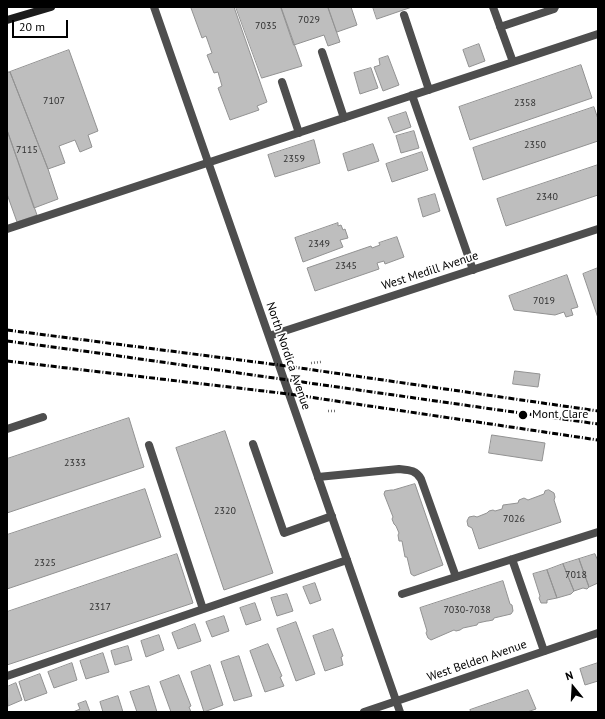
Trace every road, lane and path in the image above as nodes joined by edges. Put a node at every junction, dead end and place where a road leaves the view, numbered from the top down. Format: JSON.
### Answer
{"nodes":[{"id":1,"x":51,"y":7,"type":"edge"},
{"id":2,"x":154,"y":7,"type":"edge"},
{"id":3,"x":555,"y":7,"type":"edge"},
{"id":4,"x":496,"y":8,"type":"edge"},
{"id":5,"x":404,"y":16,"type":"dead end"},
{"id":6,"x":7,"y":20,"type":"edge"},
{"id":7,"x":500,"y":27,"type":"junction"},
{"id":8,"x":598,"y":34,"type":"edge"},
{"id":9,"x":322,"y":52,"type":"dead end"},
{"id":10,"x":513,"y":62,"type":"junction"},
{"id":11,"x":282,"y":82,"type":"dead end"},
{"id":12,"x":429,"y":90,"type":"junction"},
{"id":13,"x":412,"y":95,"type":"junction"},
{"id":14,"x":344,"y":118,"type":"junction"},
{"id":15,"x":298,"y":133,"type":"junction"},
{"id":16,"x":208,"y":162,"type":"junction"},
{"id":17,"x":598,"y":228,"type":"edge"},
{"id":18,"x":7,"y":229,"type":"edge"},
{"id":19,"x":473,"y":270,"type":"junction"},
{"id":20,"x":269,"y":336,"type":"junction"},
{"id":21,"x":320,"y":362,"type":"dead end"},
{"id":22,"x":311,"y":363,"type":"dead end"},
{"id":23,"x":328,"y":411,"type":"dead end"},
{"id":24,"x":337,"y":411,"type":"dead end"},
{"id":25,"x":43,"y":417,"type":"dead end"},
{"id":26,"x":7,"y":429,"type":"edge"},
{"id":27,"x":253,"y":444,"type":"dead end"},
{"id":28,"x":149,"y":445,"type":"dead end"},
{"id":29,"x":318,"y":477,"type":"junction"},
{"id":30,"x":332,"y":516,"type":"junction"},
{"id":31,"x":598,"y":532,"type":"edge"},
{"id":32,"x":512,"y":559,"type":"junction"},
{"id":33,"x":347,"y":560,"type":"junction"},
{"id":34,"x":456,"y":577,"type":"junction"},
{"id":35,"x":402,"y":594,"type":"dead end"},
{"id":36,"x":203,"y":609,"type":"junction"},
{"id":37,"x":598,"y":633,"type":"edge"},
{"id":38,"x":544,"y":651,"type":"junction"},
{"id":39,"x":7,"y":676,"type":"edge"},
{"id":40,"x":397,"y":701,"type":"junction"},
{"id":41,"x":364,"y":712,"type":"edge"},
{"id":42,"x":400,"y":712,"type":"edge"}],
"edges":[{"from":1,"to":6,"type":"main road"},
{"from":2,"to":16,"type":"street","name":"North Nordica Avenue"},
{"from":3,"to":7,"type":"street"},
{"from":4,"to":7,"type":"street"},
{"from":5,"to":12,"type":"street"},
{"from":7,"to":10,"type":"street"},
{"from":8,"to":10,"type":"street"},
{"from":9,"to":14,"type":"street"},
{"from":10,"to":12,"type":"street"},
{"from":11,"to":15,"type":"street"},
{"from":12,"to":13,"type":"street"},
{"from":13,"to":14,"type":"street"},
{"from":13,"to":19,"type":"street"},
{"from":14,"to":15,"type":"street"},
{"from":15,"to":16,"type":"street"},
{"from":16,"to":18,"type":"street"},
{"from":16,"to":20,"type":"street","name":"North Nordica Avenue"},
{"from":17,"to":19,"type":"street","name":"West Medill Avenue"},
{"from":19,"to":20,"type":"street","name":"West Medill Avenue"},
{"from":20,"to":29,"type":"street","name":"North Nordica Avenue"},
{"from":21,"to":22,"type":"path"},
{"from":23,"to":24,"type":"path"},
{"from":25,"to":26,"type":"street"},
{"from":27,"to":30,"type":"street"},
{"from":28,"to":36,"type":"street"},
{"from":29,"to":30,"type":"street","name":"North Nordica Avenue"},
{"from":29,"to":34,"type":"street"},
{"from":30,"to":33,"type":"street","name":"North Nordica Avenue"},
{"from":31,"to":32,"type":"street"},
{"from":32,"to":34,"type":"street"},
{"from":32,"to":38,"type":"street"},
{"from":33,"to":36,"type":"street"},
{"from":33,"to":40,"type":"street","name":"North Nordica Avenue"},
{"from":34,"to":35,"type":"street"},
{"from":36,"to":39,"type":"street"},
{"from":37,"to":38,"type":"street","name":"West Belden Avenue"},
{"from":38,"to":40,"type":"street","name":"West Belden Avenue"},
{"from":40,"to":41,"type":"street","name":"West Belden Avenue"},
{"from":40,"to":42,"type":"street","name":"North Nordica Avenue"}]}
